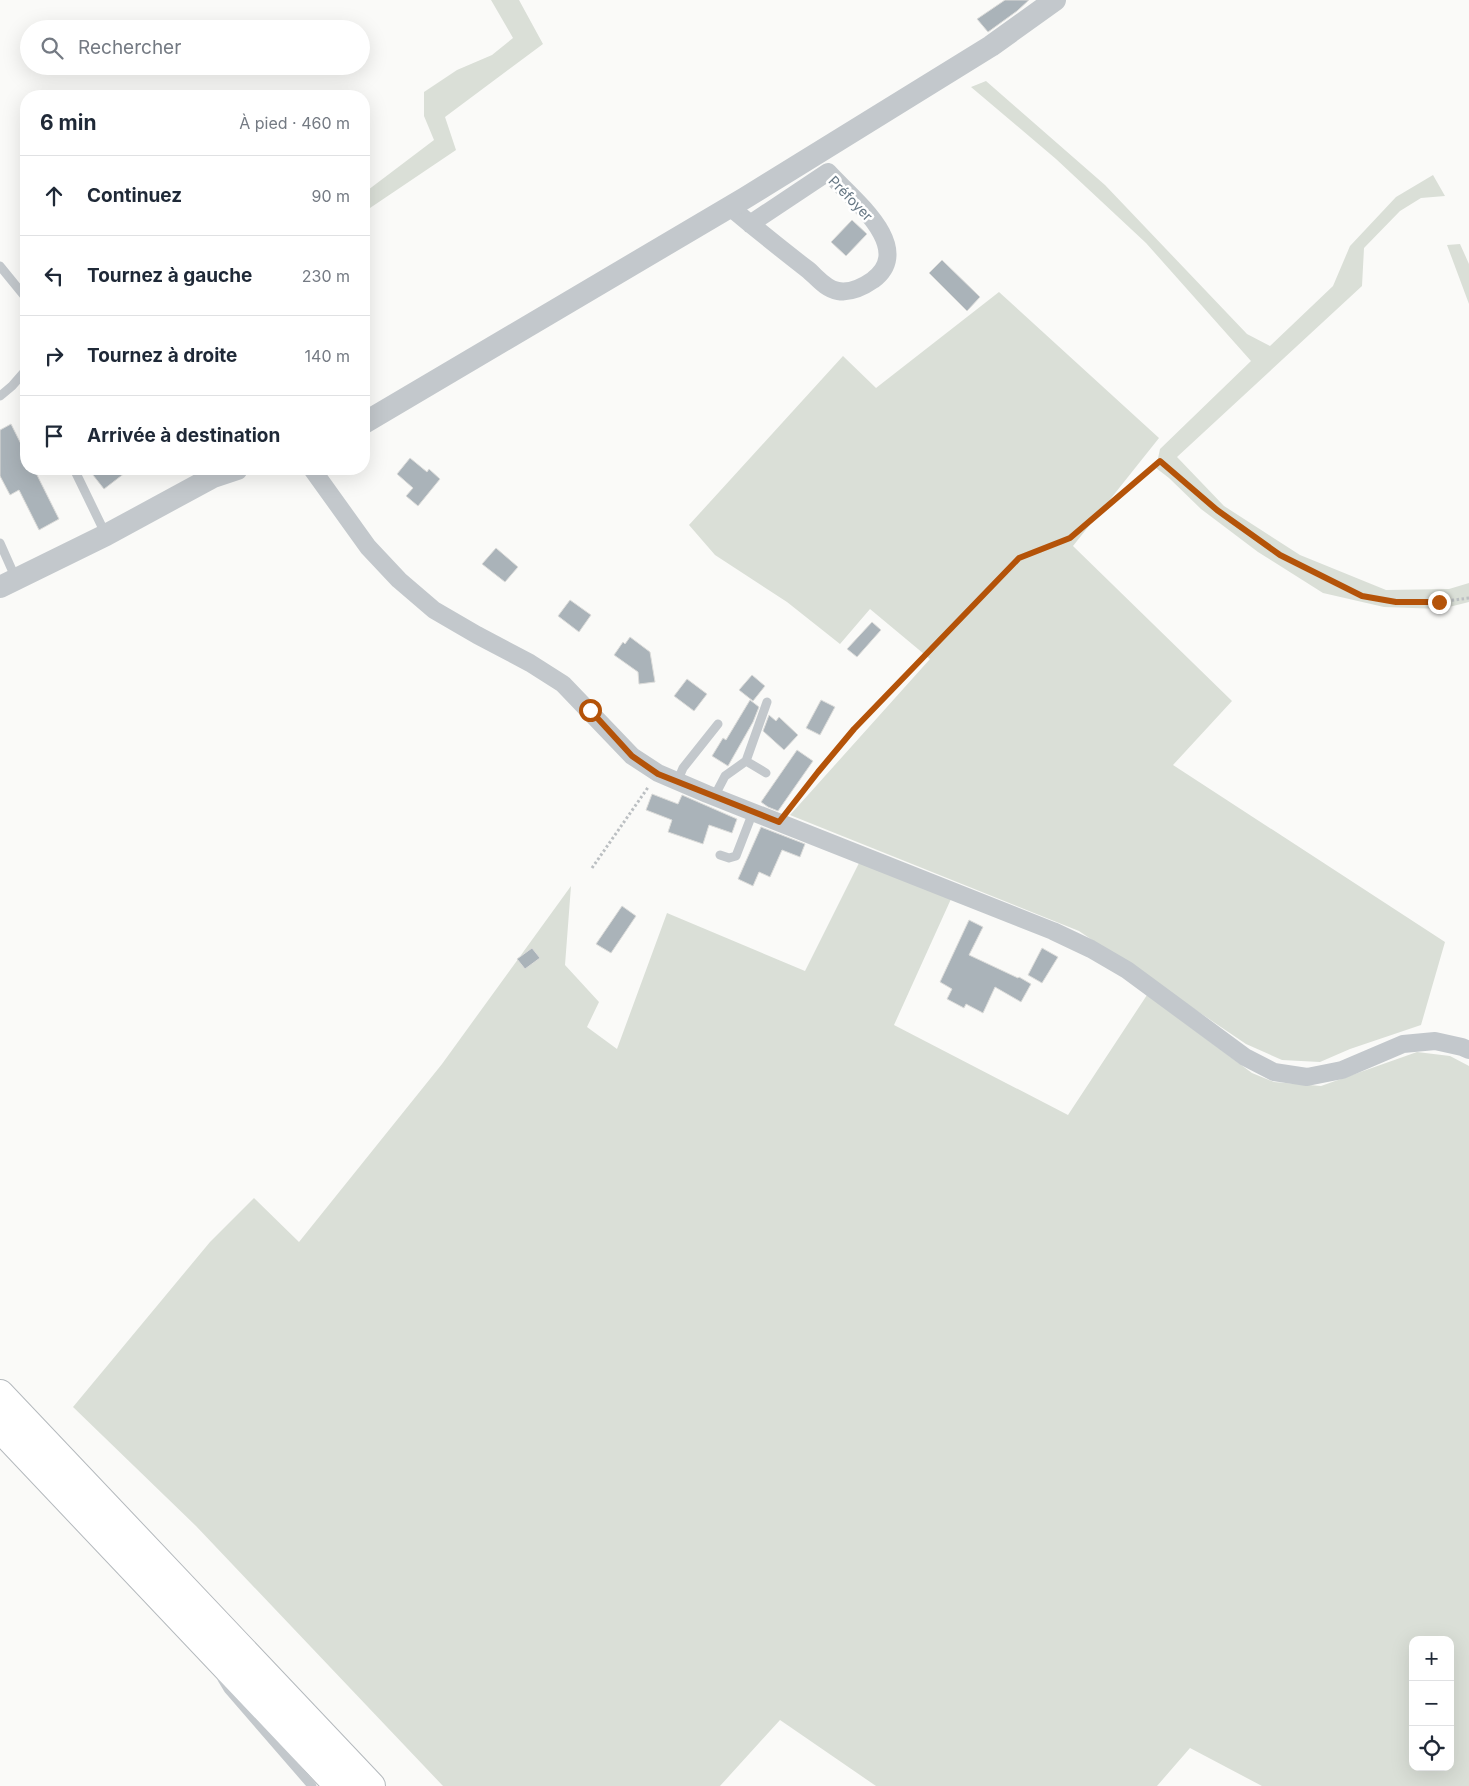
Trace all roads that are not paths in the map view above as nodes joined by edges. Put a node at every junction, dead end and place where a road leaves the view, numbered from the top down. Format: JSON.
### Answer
{"nodes":[{"id":1,"x":1056,"y":0,"type":"edge"},
{"id":2,"x":730,"y":207,"type":"junction"},
{"id":3,"x":750,"y":224,"type":"junction"},
{"id":4,"x":0,"y":266,"type":"edge"},
{"id":5,"x":20,"y":291,"type":"edge"},
{"id":6,"x":20,"y":377,"type":"edge"},
{"id":7,"x":0,"y":396,"type":"edge"},
{"id":8,"x":370,"y":419,"type":"edge"},
{"id":9,"x":77,"y":475,"type":"edge"},
{"id":10,"x":219,"y":475,"type":"edge"},
{"id":11,"x":316,"y":475,"type":"edge"},
{"id":12,"x":106,"y":536,"type":"junction"},
{"id":13,"x":0,"y":543,"type":"edge"},
{"id":14,"x":8,"y":583,"type":"edge"},
{"id":15,"x":767,"y":702,"type":"dead end"},
{"id":16,"x":718,"y":724,"type":"dead end"},
{"id":17,"x":746,"y":760,"type":"junction"},
{"id":18,"x":766,"y":773,"type":"dead end"},
{"id":19,"x":677,"y":782,"type":"junction"},
{"id":20,"x":714,"y":797,"type":"junction"},
{"id":21,"x":752,"y":812,"type":"junction"},
{"id":22,"x":720,"y":855,"type":"dead end"},
{"id":23,"x":1469,"y":1050,"type":"edge"},
{"id":24,"x":0,"y":1394,"type":"edge"},
{"id":25,"x":0,"y":1428,"type":"edge"},
{"id":26,"x":194,"y":1634,"type":"junction"},
{"id":27,"x":312,"y":1786,"type":"edge"},
{"id":28,"x":339,"y":1786,"type":"edge"},
{"id":29,"x":371,"y":1786,"type":"edge"}],
"edges":[{"from":1,"to":2,"type":"street"},
{"from":2,"to":3,"type":"street","name":"Préfoyer"},
{"from":2,"to":8,"type":"street"},
{"from":3,"to":3,"type":"street","name":"Préfoyer"},
{"from":4,"to":5,"type":"lane"},
{"from":6,"to":7,"type":"lane"},
{"from":9,"to":12,"type":"lane"},
{"from":10,"to":12,"type":"street"},
{"from":11,"to":19,"type":"street"},
{"from":12,"to":14,"type":"street"},
{"from":13,"to":14,"type":"lane"},
{"from":15,"to":17,"type":"lane"},
{"from":16,"to":19,"type":"lane"},
{"from":17,"to":18,"type":"lane"},
{"from":17,"to":20,"type":"lane"},
{"from":19,"to":20,"type":"street"},
{"from":20,"to":21,"type":"street"},
{"from":21,"to":22,"type":"lane"},
{"from":21,"to":23,"type":"street"},
{"from":24,"to":29,"type":"highway"},
{"from":25,"to":26,"type":"highway"},
{"from":26,"to":27,"type":"lane"},
{"from":26,"to":28,"type":"highway"}]}
